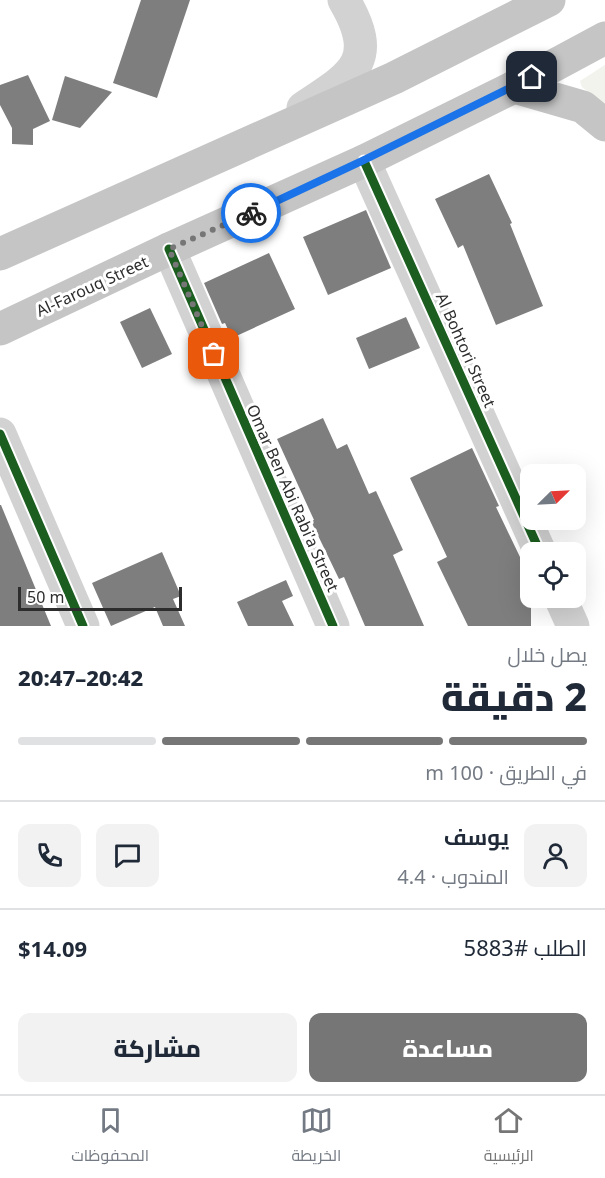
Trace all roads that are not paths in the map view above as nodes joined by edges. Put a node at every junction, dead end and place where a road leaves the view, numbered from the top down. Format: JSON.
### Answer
{"nodes":[{"id":1,"x":345,"y":0,"type":"edge"},
{"id":2,"x":549,"y":0,"type":"edge"},
{"id":3,"x":605,"y":38,"type":"edge"},
{"id":4,"x":514,"y":87,"type":"junction"},
{"id":5,"x":605,"y":125,"type":"edge"},
{"id":6,"x":256,"y":139,"type":"junction"},
{"id":7,"x":364,"y":160,"type":"junction"},
{"id":8,"x":169,"y":249,"type":"junction"},
{"id":9,"x":0,"y":254,"type":"edge"},
{"id":10,"x":0,"y":329,"type":"edge"},
{"id":11,"x":0,"y":434,"type":"edge"},
{"id":12,"x":536,"y":542,"type":"edge"},
{"id":13,"x":565,"y":608,"type":"edge"},
{"id":14,"x":83,"y":626,"type":"edge"},
{"id":15,"x":333,"y":626,"type":"edge"},
{"id":16,"x":573,"y":626,"type":"edge"}],
"edges":[{"from":1,"to":6,"type":"street"},
{"from":2,"to":6,"type":"main road"},
{"from":3,"to":4,"type":"main road","name":"Al-Farouq Street"},
{"from":4,"to":5,"type":"main road"},
{"from":4,"to":7,"type":"main road","name":"Al-Farouq Street"},
{"from":6,"to":9,"type":"main road"},
{"from":7,"to":8,"type":"main road","name":"Al-Farouq Street"},
{"from":7,"to":12,"type":"street","name":"Al Bohtori Street"},
{"from":8,"to":10,"type":"main road","name":"Al-Farouq Street"},
{"from":8,"to":15,"type":"street","name":"Omar Ben Abi Rabi'a Street"},
{"from":11,"to":14,"type":"street"},
{"from":13,"to":16,"type":"street"}]}
